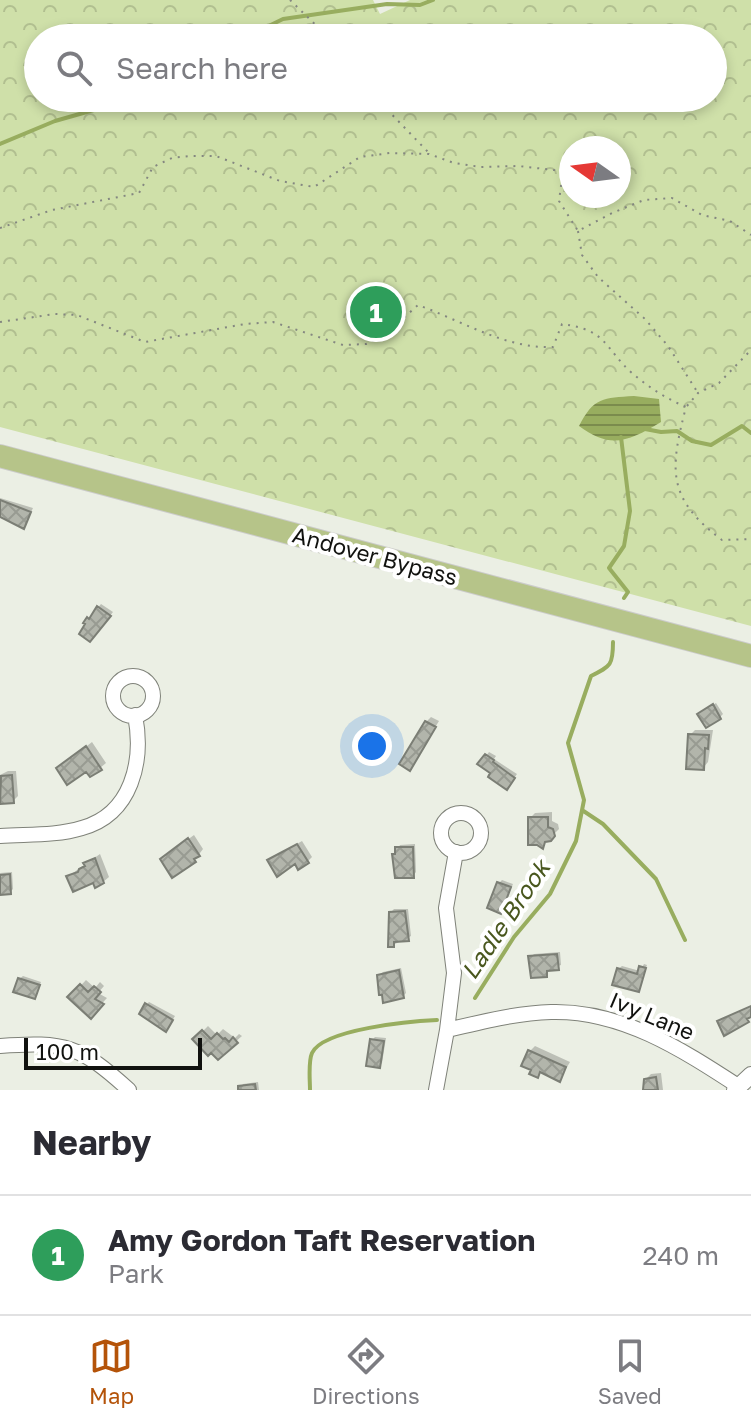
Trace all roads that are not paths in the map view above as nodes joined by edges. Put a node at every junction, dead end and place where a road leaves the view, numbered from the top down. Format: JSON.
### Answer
{"nodes":[{"id":1,"x":0,"y":456,"type":"edge"},
{"id":2,"x":751,"y":656,"type":"edge"},
{"id":3,"x":135,"y":715,"type":"dead end"},
{"id":4,"x":0,"y":836,"type":"edge"},
{"id":5,"x":456,"y":852,"type":"dead end"},
{"id":6,"x":447,"y":1030,"type":"junction"},
{"id":7,"x":0,"y":1046,"type":"edge"},
{"id":8,"x":751,"y":1075,"type":"edge"},
{"id":9,"x":736,"y":1088,"type":"edge"},
{"id":10,"x":129,"y":1090,"type":"edge"},
{"id":11,"x":436,"y":1090,"type":"edge"}],
"edges":[{"from":1,"to":2,"type":"main road","name":"Andover Bypass"},
{"from":3,"to":4,"type":"street"},
{"from":5,"to":6,"type":"street"},
{"from":6,"to":9,"type":"street","name":"Ivy Lane"},
{"from":6,"to":11,"type":"street"},
{"from":7,"to":10,"type":"street"},
{"from":8,"to":9,"type":"street"}]}
